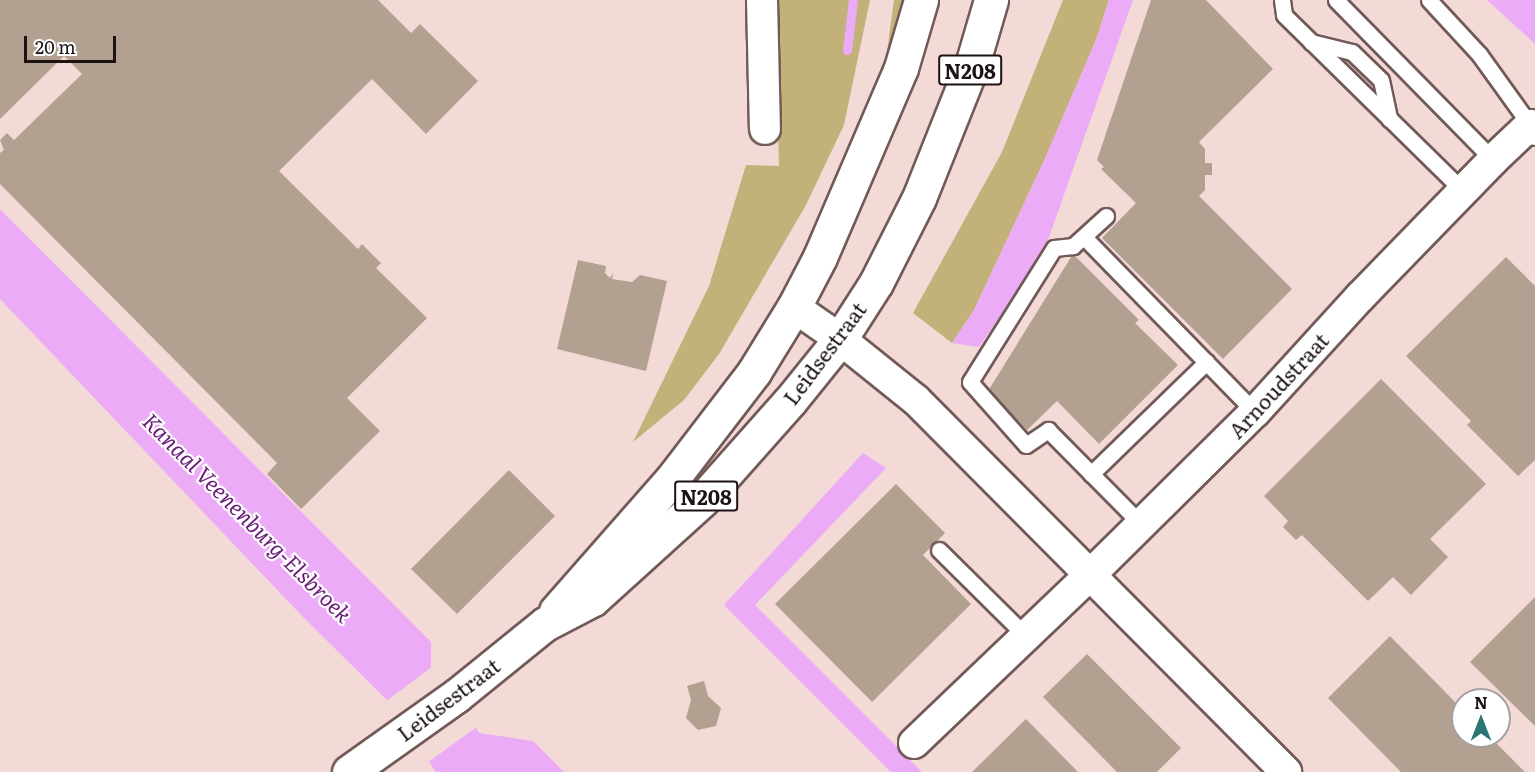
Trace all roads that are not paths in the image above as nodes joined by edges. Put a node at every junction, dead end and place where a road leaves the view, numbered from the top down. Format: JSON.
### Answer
{"nodes":[{"id":1,"x":762,"y":0,"type":"edge"},
{"id":2,"x":921,"y":0,"type":"edge"},
{"id":3,"x":990,"y":0,"type":"edge"},
{"id":4,"x":1282,"y":0,"type":"edge"},
{"id":5,"x":1336,"y":0,"type":"edge"},
{"id":6,"x":1429,"y":0,"type":"edge"},
{"id":7,"x":1310,"y":42,"type":"junction"},
{"id":8,"x":1389,"y":119,"type":"junction"},
{"id":9,"x":1533,"y":127,"type":"edge"},
{"id":10,"x":765,"y":129,"type":"dead end"},
{"id":11,"x":1493,"y":160,"type":"junction"},
{"id":12,"x":1463,"y":191,"type":"junction"},
{"id":13,"x":1106,"y":216,"type":"dead end"},
{"id":14,"x":1084,"y":237,"type":"junction"},
{"id":15,"x":794,"y":307,"type":"junction"},
{"id":16,"x":840,"y":339,"type":"junction"},
{"id":17,"x":1206,"y":362,"type":"junction"},
{"id":18,"x":1255,"y":412,"type":"junction"},
{"id":19,"x":1091,"y":474,"type":"junction"},
{"id":20,"x":1140,"y":524,"type":"junction"},
{"id":21,"x":939,"y":550,"type":"dead end"},
{"id":22,"x":1090,"y":575,"type":"junction"},
{"id":23,"x":545,"y":624,"type":"junction"},
{"id":24,"x":1026,"y":636,"type":"junction"},
{"id":25,"x":914,"y":743,"type":"dead end"},
{"id":26,"x":349,"y":772,"type":"edge"},
{"id":27,"x":1286,"y":772,"type":"edge"}],
"edges":[{"from":1,"to":10,"type":"street"},
{"from":2,"to":15,"type":"main road","name":"Leidsestraat","number":"N208"},
{"from":3,"to":16,"type":"main road","name":"Leidsestraat","number":"N208"},
{"from":4,"to":7,"type":"lane"},
{"from":5,"to":11,"type":"lane"},
{"from":6,"to":9,"type":"lane","name":"Arnoudstraat"},
{"from":7,"to":8,"type":"lane"},
{"from":7,"to":8,"type":"lane"},
{"from":8,"to":12,"type":"lane"},
{"from":9,"to":11,"type":"street","name":"Arnoudstraat"},
{"from":11,"to":12,"type":"street","name":"Arnoudstraat"},
{"from":12,"to":18,"type":"street","name":"Arnoudstraat"},
{"from":13,"to":14,"type":"lane"},
{"from":14,"to":17,"type":"lane"},
{"from":14,"to":19,"type":"lane"},
{"from":15,"to":16,"type":"street"},
{"from":15,"to":23,"type":"main road","name":"Leidsestraat","number":"N208"},
{"from":16,"to":22,"type":"street"},
{"from":16,"to":23,"type":"main road","name":"Leidsestraat","number":"N208"},
{"from":17,"to":18,"type":"lane"},
{"from":17,"to":19,"type":"lane"},
{"from":18,"to":20,"type":"street","name":"Arnoudstraat"},
{"from":19,"to":20,"type":"lane"},
{"from":20,"to":22,"type":"street","name":"Arnoudstraat"},
{"from":21,"to":24,"type":"lane"},
{"from":22,"to":24,"type":"street","name":"Arnoudstraat"},
{"from":22,"to":27,"type":"street"},
{"from":23,"to":26,"type":"main road","name":"Leidsestraat","number":"N208"},
{"from":24,"to":25,"type":"street","name":"Arnoudstraat"}]}
